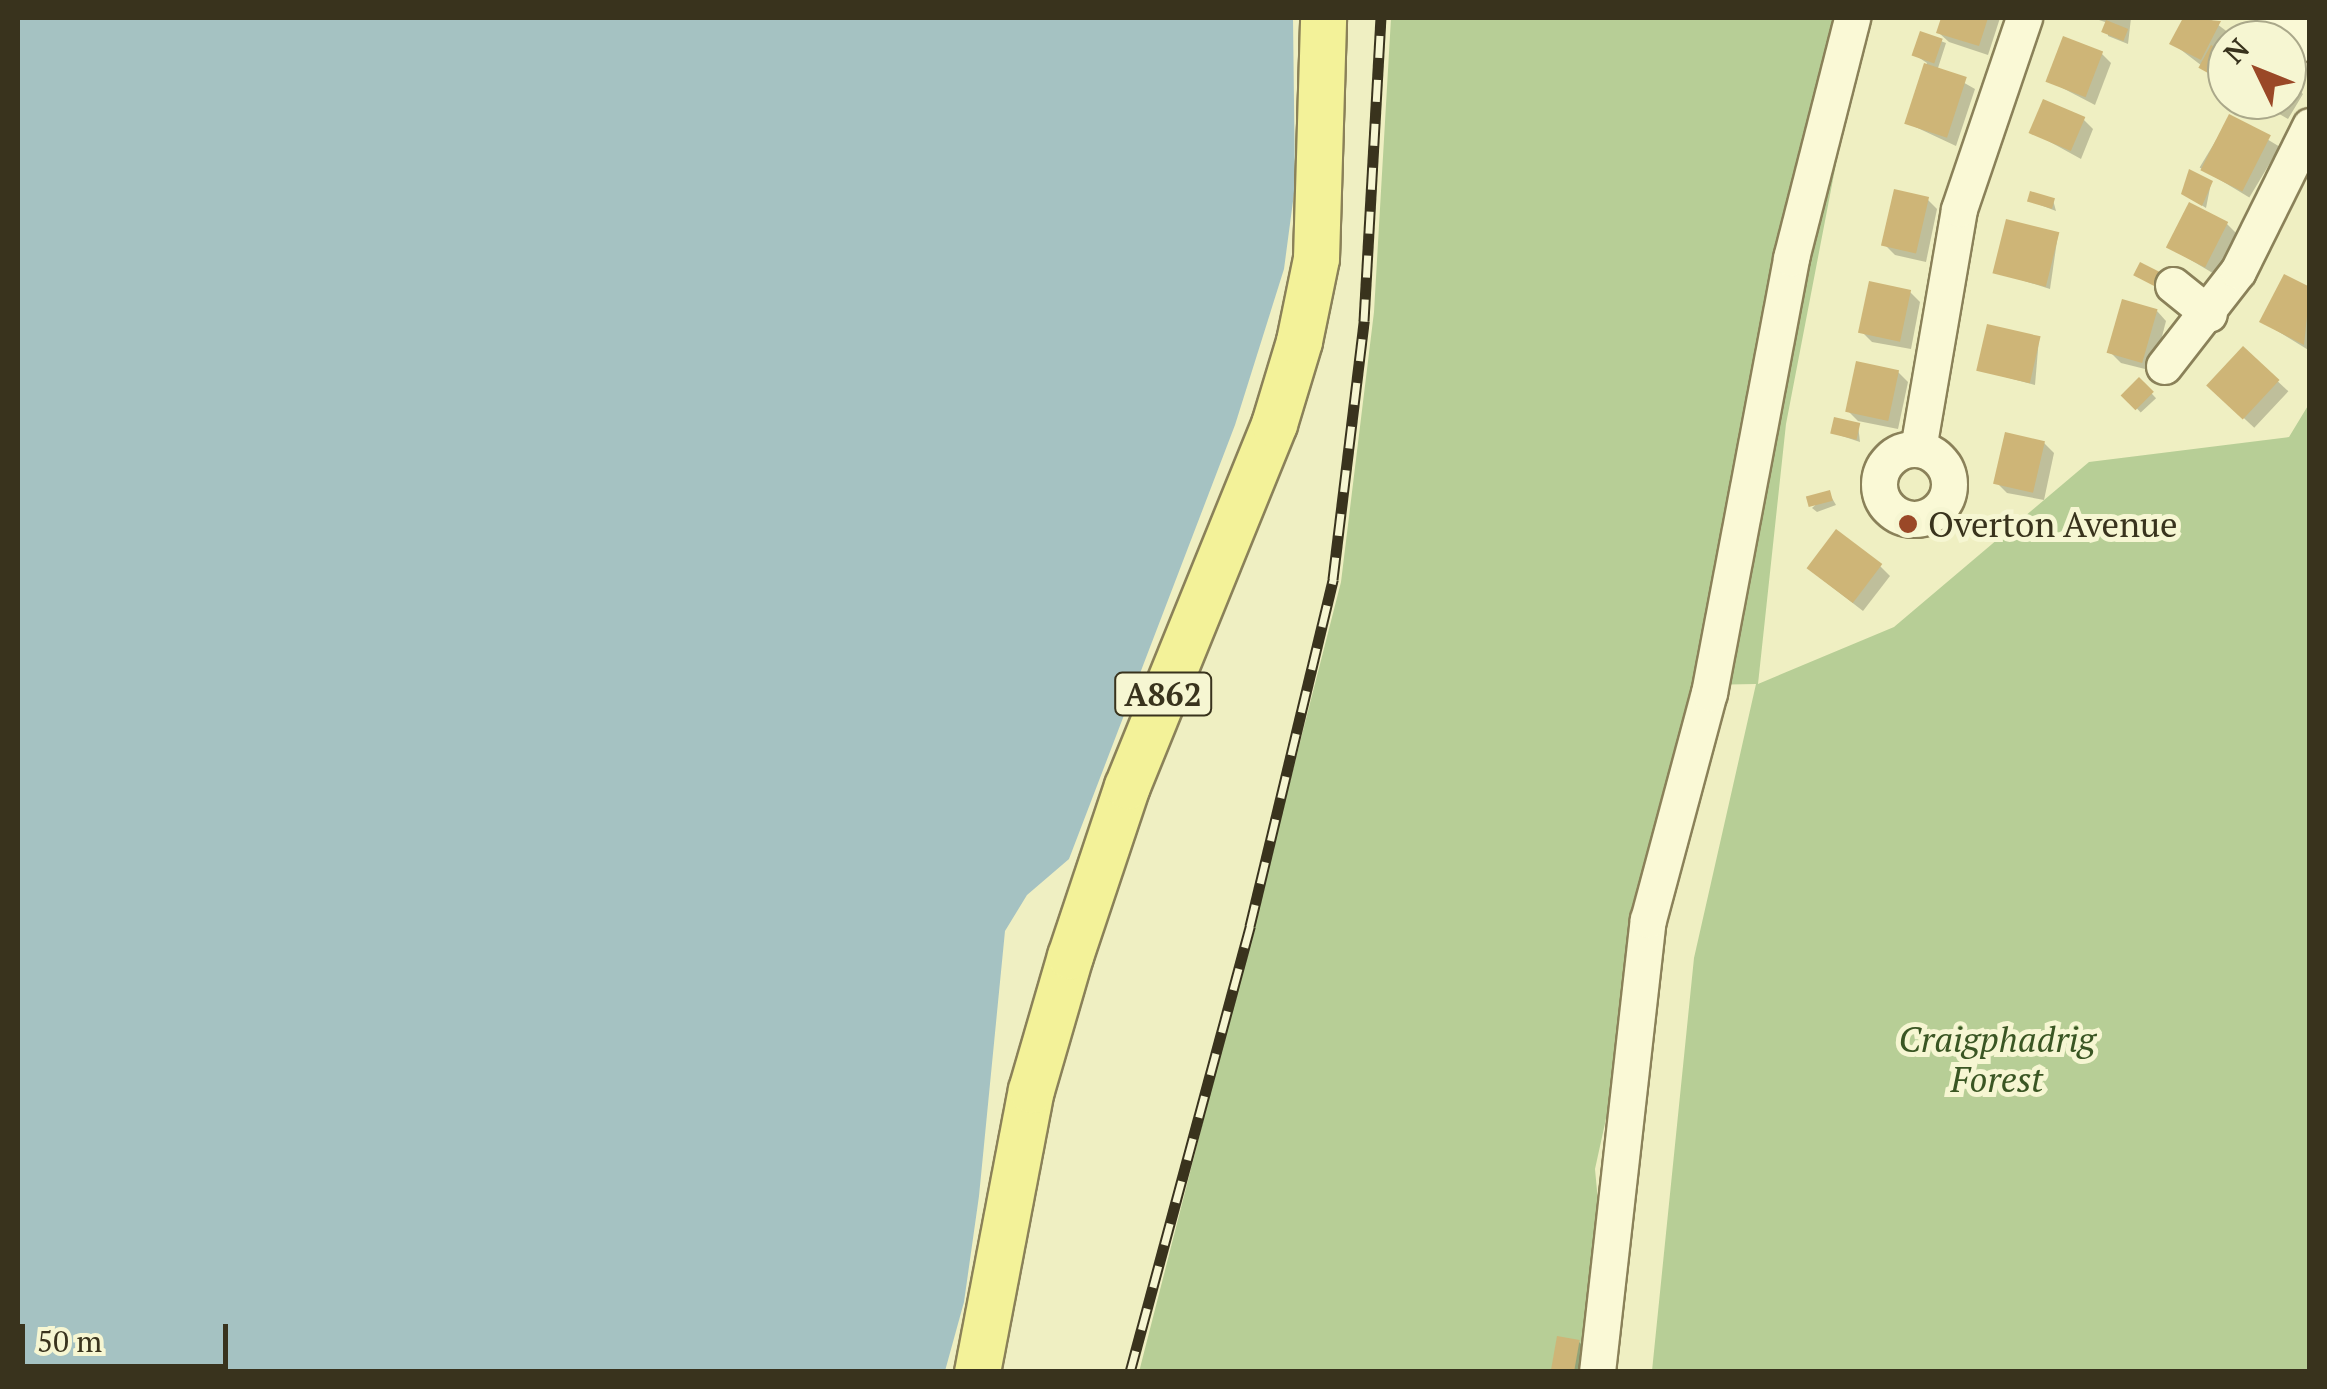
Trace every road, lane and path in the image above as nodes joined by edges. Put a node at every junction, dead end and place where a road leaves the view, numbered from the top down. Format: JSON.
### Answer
{"nodes":[{"id":1,"x":1323,"y":18,"type":"edge"},
{"id":2,"x":1852,"y":18,"type":"edge"},
{"id":3,"x":2024,"y":18,"type":"edge"},
{"id":4,"x":2274,"y":18,"type":"edge"},
{"id":5,"x":2310,"y":43,"type":"edge"},
{"id":6,"x":2310,"y":126,"type":"edge"},
{"id":7,"x":2172,"y":285,"type":"dead end"},
{"id":8,"x":2209,"y":314,"type":"junction"},
{"id":9,"x":2164,"y":366,"type":"dead end"},
{"id":10,"x":1918,"y":449,"type":"dead end"},
{"id":11,"x":977,"y":1372,"type":"edge"},
{"id":12,"x":1597,"y":1372,"type":"edge"}],
"edges":[{"from":1,"to":11,"type":"main road","number":"A862"},
{"from":2,"to":12,"type":"street"},
{"from":3,"to":10,"type":"street"},
{"from":4,"to":5,"type":"street"},
{"from":6,"to":8,"type":"street"},
{"from":7,"to":8,"type":"street"},
{"from":8,"to":9,"type":"street"}]}
